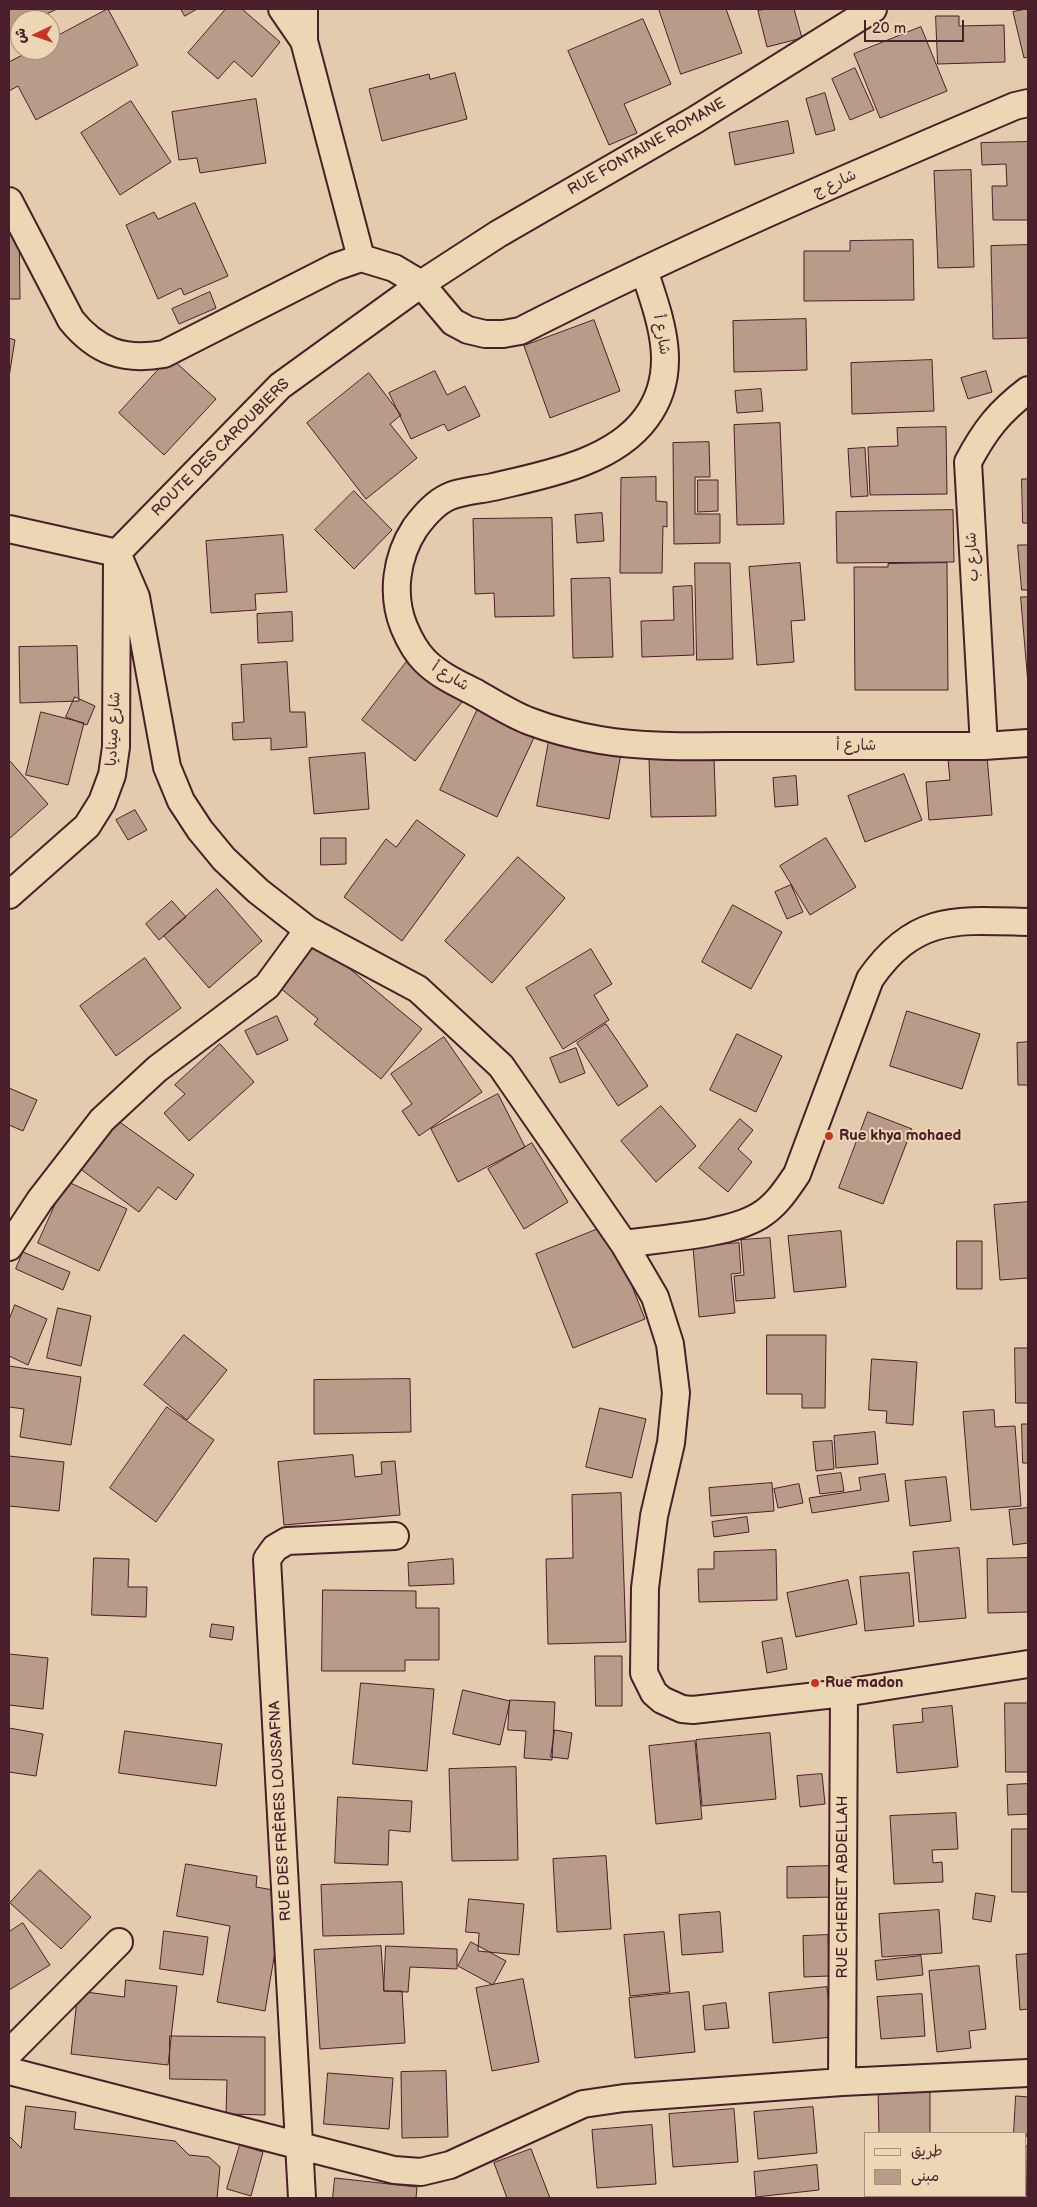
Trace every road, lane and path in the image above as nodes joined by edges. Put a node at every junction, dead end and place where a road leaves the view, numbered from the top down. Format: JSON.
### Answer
{"nodes":[{"id":1,"x":282,"y":9,"type":"edge"},
{"id":2,"x":304,"y":9,"type":"edge"},
{"id":3,"x":873,"y":9,"type":"edge"},
{"id":4,"x":304,"y":41,"type":"junction"},
{"id":5,"x":1028,"y":103,"type":"edge"},
{"id":6,"x":9,"y":201,"type":"edge"},
{"id":7,"x":362,"y":258,"type":"junction"},
{"id":8,"x":644,"y":270,"type":"junction"},
{"id":9,"x":421,"y":284,"type":"junction"},
{"id":10,"x":1028,"y":390,"type":"edge"},
{"id":11,"x":9,"y":530,"type":"edge"},
{"id":12,"x":117,"y":553,"type":"junction"},
{"id":13,"x":1028,"y":743,"type":"edge"},
{"id":14,"x":984,"y":746,"type":"junction"},
{"id":15,"x":9,"y":895,"type":"edge"},
{"id":16,"x":1028,"y":922,"type":"edge"},
{"id":17,"x":308,"y":930,"type":"junction"},
{"id":18,"x":624,"y":1244,"type":"junction"},
{"id":19,"x":9,"y":1247,"type":"edge"},
{"id":20,"x":395,"y":1536,"type":"dead end"},
{"id":21,"x":1028,"y":1664,"type":"edge"},
{"id":22,"x":844,"y":1693,"type":"junction"},
{"id":23,"x":119,"y":1942,"type":"dead end"},
{"id":24,"x":9,"y":2053,"type":"edge"},
{"id":25,"x":9,"y":2071,"type":"edge"},
{"id":26,"x":1028,"y":2073,"type":"edge"},
{"id":27,"x":842,"y":2082,"type":"junction"},
{"id":28,"x":300,"y":2146,"type":"junction"},
{"id":29,"x":302,"y":2198,"type":"edge"}],
"edges":[{"from":1,"to":4,"type":"street"},
{"from":2,"to":4,"type":"street"},
{"from":3,"to":9,"type":"street","name":"RUE FONTAINE ROMANE"},
{"from":4,"to":7,"type":"street"},
{"from":5,"to":8,"type":"street","name":"شارع ج"},
{"from":6,"to":7,"type":"street"},
{"from":7,"to":9,"type":"street","name":"شارع ج"},
{"from":8,"to":9,"type":"street","name":"شارع ج"},
{"from":8,"to":14,"type":"street","name":"شارع أ"},
{"from":9,"to":12,"type":"street","name":"ROUTE DES CAROUBIERS"},
{"from":10,"to":14,"type":"street","name":"شارع ب"},
{"from":11,"to":12,"type":"street"},
{"from":12,"to":15,"type":"street","name":"شارع ميناديا"},
{"from":12,"to":17,"type":"street"},
{"from":13,"to":14,"type":"street","name":"شارع أ"},
{"from":16,"to":18,"type":"street"},
{"from":17,"to":18,"type":"street"},
{"from":17,"to":19,"type":"street"},
{"from":18,"to":22,"type":"street"},
{"from":20,"to":28,"type":"street","name":"RUE DES FRÈRES LOUSSAFNA"},
{"from":21,"to":22,"type":"street"},
{"from":22,"to":27,"type":"street","name":"RUE CHERIET ABDELLAH"},
{"from":23,"to":24,"type":"street"},
{"from":25,"to":28,"type":"street"},
{"from":26,"to":27,"type":"street"},
{"from":27,"to":28,"type":"street"},
{"from":28,"to":29,"type":"street","name":"RUE DES FRÈRES LOUSSAFNA"}]}
